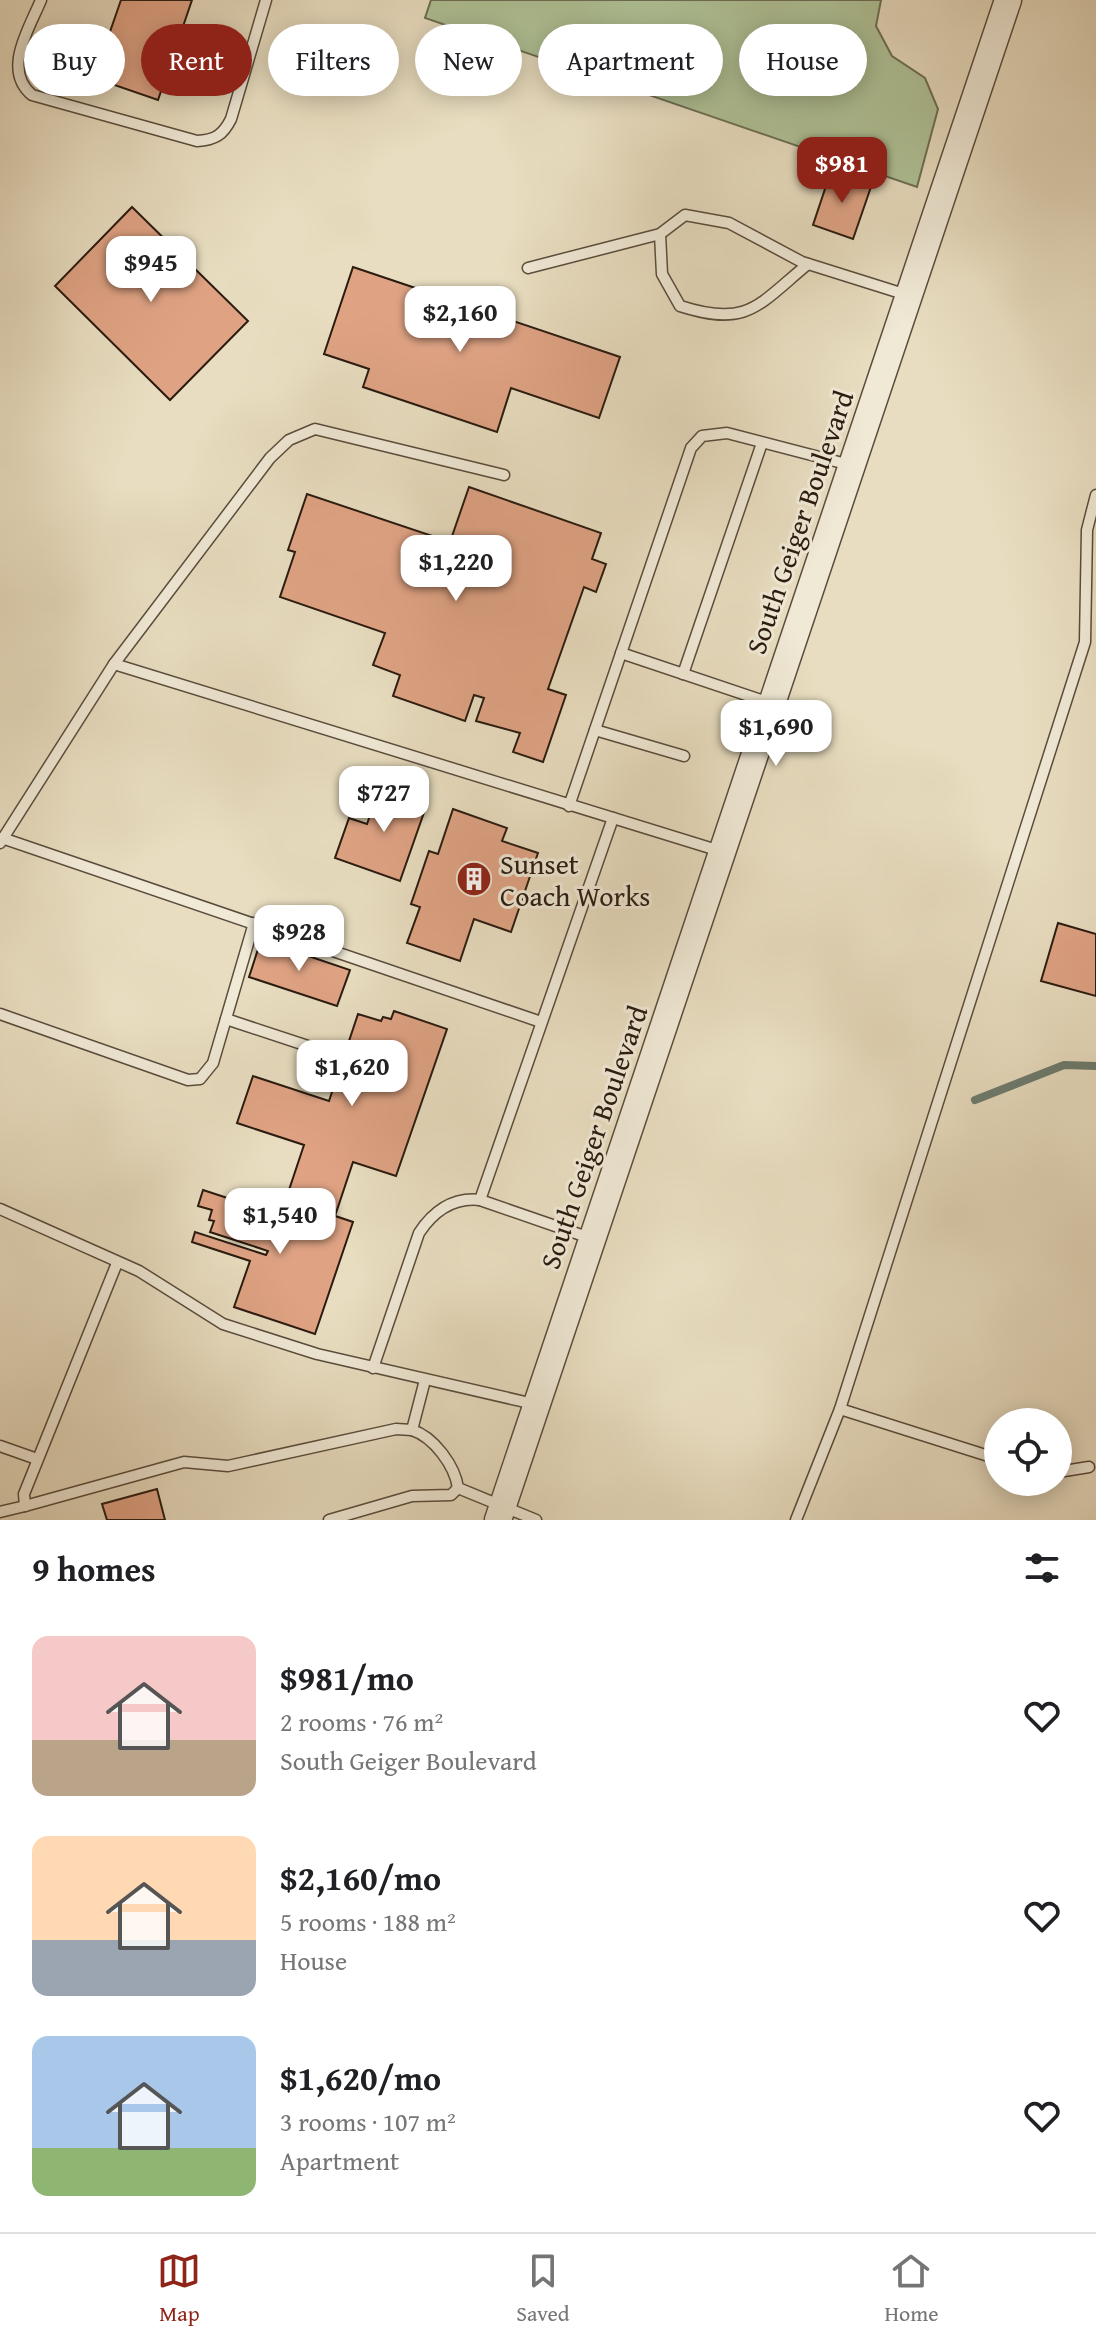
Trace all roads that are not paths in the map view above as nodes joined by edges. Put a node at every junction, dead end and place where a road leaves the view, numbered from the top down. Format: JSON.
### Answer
{"nodes":[{"id":1,"x":41,"y":0,"type":"edge"},
{"id":2,"x":266,"y":0,"type":"edge"},
{"id":3,"x":1008,"y":0,"type":"edge"},
{"id":4,"x":660,"y":234,"type":"junction"},
{"id":5,"x":808,"y":264,"type":"junction"},
{"id":6,"x":528,"y":268,"type":"dead end"},
{"id":7,"x":909,"y":295,"type":"junction"},
{"id":8,"x":762,"y":443,"type":"junction"},
{"id":9,"x":852,"y":466,"type":"junction"},
{"id":10,"x":504,"y":475,"type":"dead end"},
{"id":11,"x":1096,"y":495,"type":"edge"},
{"id":12,"x":1092,"y":526,"type":"edge"},
{"id":13,"x":621,"y":653,"type":"junction"},
{"id":14,"x":114,"y":664,"type":"junction"},
{"id":15,"x":683,"y":674,"type":"junction"},
{"id":16,"x":772,"y":704,"type":"junction"},
{"id":17,"x":595,"y":730,"type":"junction"},
{"id":18,"x":684,"y":756,"type":"dead end"},
{"id":19,"x":569,"y":806,"type":"junction"},
{"id":20,"x":613,"y":818,"type":"junction"},
{"id":21,"x":1,"y":841,"type":"edge"},
{"id":22,"x":722,"y":852,"type":"junction"},
{"id":23,"x":254,"y":923,"type":"junction"},
{"id":24,"x":0,"y":1014,"type":"edge"},
{"id":25,"x":226,"y":1019,"type":"junction"},
{"id":26,"x":541,"y":1022,"type":"junction"},
{"id":27,"x":323,"y":1051,"type":"dead end"},
{"id":28,"x":480,"y":1200,"type":"junction"},
{"id":29,"x":0,"y":1209,"type":"edge"},
{"id":30,"x":592,"y":1238,"type":"junction"},
{"id":31,"x":117,"y":1263,"type":"junction"},
{"id":32,"x":373,"y":1368,"type":"junction"},
{"id":33,"x":425,"y":1380,"type":"junction"},
{"id":34,"x":536,"y":1404,"type":"junction"},
{"id":35,"x":840,"y":1409,"type":"junction"},
{"id":36,"x":412,"y":1430,"type":"junction"},
{"id":37,"x":0,"y":1446,"type":"edge"},
{"id":38,"x":984,"y":1455,"type":"edge"},
{"id":39,"x":37,"y":1459,"type":"junction"},
{"id":40,"x":1089,"y":1467,"type":"dead end"},
{"id":41,"x":1072,"y":1470,"type":"edge"},
{"id":42,"x":458,"y":1488,"type":"junction"},
{"id":43,"x":25,"y":1506,"type":"junction"},
{"id":44,"x":0,"y":1512,"type":"edge"},
{"id":45,"x":500,"y":1514,"type":"edge"},
{"id":46,"x":329,"y":1520,"type":"edge"},
{"id":47,"x":536,"y":1520,"type":"edge"},
{"id":48,"x":796,"y":1520,"type":"edge"}],
"edges":[{"from":1,"to":2,"type":"lane"},
{"from":3,"to":7,"type":"street","name":"South Geiger Boulevard"},
{"from":4,"to":5,"type":"lane"},
{"from":4,"to":5,"type":"lane"},
{"from":4,"to":6,"type":"lane"},
{"from":5,"to":7,"type":"lane"},
{"from":7,"to":9,"type":"street","name":"South Geiger Boulevard"},
{"from":8,"to":9,"type":"lane"},
{"from":8,"to":13,"type":"lane"},
{"from":8,"to":15,"type":"lane"},
{"from":9,"to":16,"type":"street","name":"South Geiger Boulevard"},
{"from":10,"to":14,"type":"lane"},
{"from":11,"to":12,"type":"lane"},
{"from":12,"to":35,"type":"lane"},
{"from":13,"to":15,"type":"lane"},
{"from":13,"to":17,"type":"lane"},
{"from":14,"to":19,"type":"lane"},
{"from":14,"to":21,"type":"lane"},
{"from":15,"to":16,"type":"lane"},
{"from":16,"to":22,"type":"street","name":"South Geiger Boulevard"},
{"from":17,"to":18,"type":"lane"},
{"from":17,"to":19,"type":"lane"},
{"from":19,"to":20,"type":"lane"},
{"from":20,"to":22,"type":"lane"},
{"from":20,"to":26,"type":"lane"},
{"from":21,"to":23,"type":"lane"},
{"from":22,"to":30,"type":"street","name":"South Geiger Boulevard"},
{"from":23,"to":25,"type":"lane"},
{"from":23,"to":26,"type":"lane"},
{"from":24,"to":25,"type":"lane"},
{"from":25,"to":27,"type":"lane"},
{"from":26,"to":28,"type":"lane"},
{"from":28,"to":30,"type":"lane"},
{"from":28,"to":32,"type":"lane"},
{"from":29,"to":31,"type":"lane"},
{"from":30,"to":34,"type":"street","name":"South Geiger Boulevard"},
{"from":31,"to":32,"type":"lane"},
{"from":31,"to":39,"type":"lane"},
{"from":32,"to":33,"type":"lane"},
{"from":33,"to":34,"type":"lane"},
{"from":33,"to":36,"type":"lane"},
{"from":34,"to":45,"type":"street","name":"South Geiger Boulevard"},
{"from":35,"to":38,"type":"lane"},
{"from":35,"to":48,"type":"lane"},
{"from":36,"to":42,"type":"lane"},
{"from":36,"to":43,"type":"lane"},
{"from":37,"to":39,"type":"lane"},
{"from":39,"to":43,"type":"lane"},
{"from":40,"to":41,"type":"lane"},
{"from":42,"to":45,"type":"lane"},
{"from":42,"to":46,"type":"lane"},
{"from":43,"to":44,"type":"lane"},
{"from":45,"to":47,"type":"lane"}]}
